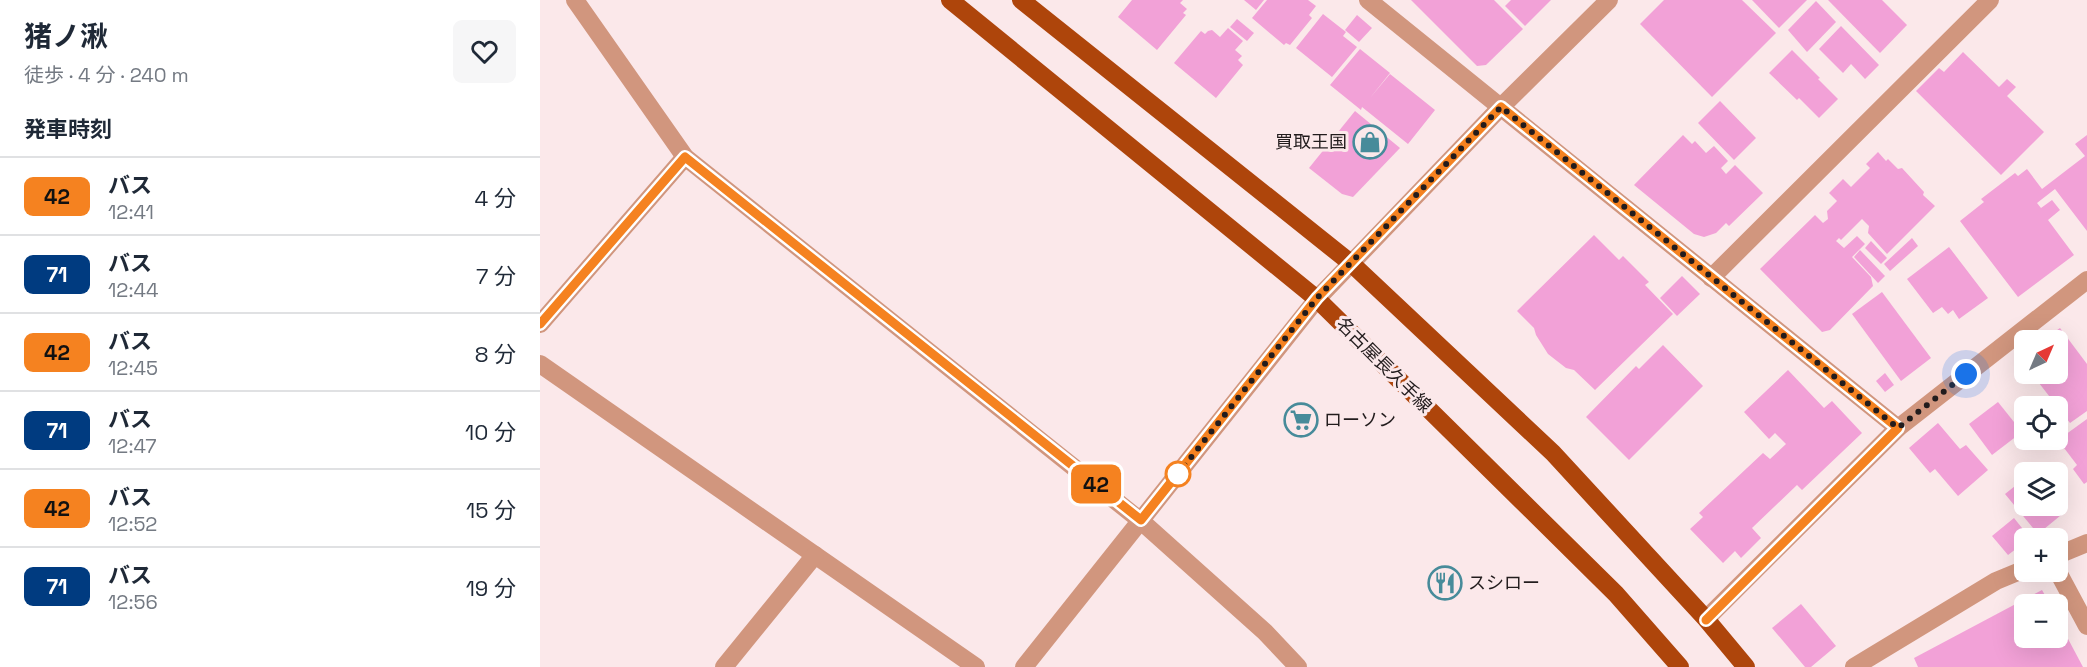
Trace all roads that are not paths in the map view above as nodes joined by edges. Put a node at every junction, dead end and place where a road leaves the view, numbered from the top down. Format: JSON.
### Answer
{"nodes":[{"id":1,"x":575,"y":0,"type":"edge"},
{"id":2,"x":950,"y":0,"type":"edge"},
{"id":3,"x":1021,"y":0,"type":"edge"},
{"id":4,"x":1368,"y":0,"type":"edge"},
{"id":5,"x":1609,"y":0,"type":"edge"},
{"id":6,"x":1990,"y":0,"type":"edge"},
{"id":7,"x":1501,"y":107,"type":"junction"},
{"id":8,"x":685,"y":157,"type":"junction"},
{"id":9,"x":1352,"y":264,"type":"junction"},
{"id":10,"x":1711,"y":278,"type":"junction"},
{"id":11,"x":2087,"y":280,"type":"edge"},
{"id":12,"x":1317,"y":298,"type":"junction"},
{"id":13,"x":540,"y":324,"type":"edge"},
{"id":14,"x":540,"y":364,"type":"edge"},
{"id":15,"x":1898,"y":428,"type":"junction"},
{"id":16,"x":1141,"y":520,"type":"junction"},
{"id":17,"x":2087,"y":543,"type":"edge"},
{"id":18,"x":2068,"y":551,"type":"edge"},
{"id":19,"x":815,"y":555,"type":"junction"},
{"id":20,"x":2014,"y":574,"type":"edge"},
{"id":21,"x":2063,"y":582,"type":"edge"},
{"id":22,"x":1706,"y":620,"type":"junction"},
{"id":23,"x":2087,"y":626,"type":"edge"},
{"id":24,"x":724,"y":667,"type":"edge"},
{"id":25,"x":976,"y":667,"type":"edge"},
{"id":26,"x":1024,"y":667,"type":"edge"},
{"id":27,"x":1298,"y":667,"type":"edge"},
{"id":28,"x":1680,"y":667,"type":"edge"},
{"id":29,"x":1746,"y":667,"type":"edge"},
{"id":30,"x":1854,"y":667,"type":"edge"}],
"edges":[{"from":1,"to":8,"type":"street"},
{"from":2,"to":12,"type":"main road","name":"名古屋長久手線"},
{"from":3,"to":9,"type":"main road"},
{"from":4,"to":7,"type":"street"},
{"from":5,"to":7,"type":"street"},
{"from":6,"to":10,"type":"street"},
{"from":7,"to":9,"type":"street"},
{"from":7,"to":10,"type":"street"},
{"from":8,"to":13,"type":"street"},
{"from":8,"to":16,"type":"street"},
{"from":9,"to":12,"type":"street"},
{"from":9,"to":22,"type":"main road"},
{"from":10,"to":15,"type":"street"},
{"from":11,"to":15,"type":"street"},
{"from":12,"to":16,"type":"street"},
{"from":12,"to":28,"type":"main road","name":"名古屋長久手線"},
{"from":14,"to":19,"type":"street"},
{"from":15,"to":22,"type":"street"},
{"from":16,"to":26,"type":"street"},
{"from":16,"to":27,"type":"street"},
{"from":17,"to":18,"type":"street"},
{"from":19,"to":24,"type":"street"},
{"from":19,"to":25,"type":"street"},
{"from":20,"to":30,"type":"street"},
{"from":21,"to":23,"type":"street"},
{"from":22,"to":29,"type":"main road"}]}
